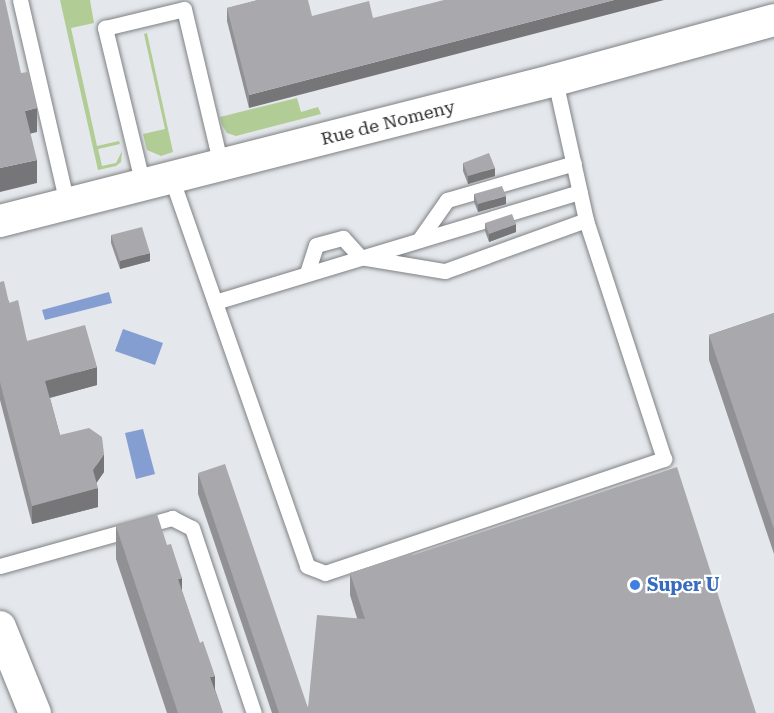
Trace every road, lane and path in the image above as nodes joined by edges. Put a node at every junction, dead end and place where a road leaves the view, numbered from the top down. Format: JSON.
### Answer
{"nodes":[{"id":1,"x":20,"y":0,"type":"edge"},
{"id":2,"x":774,"y":20,"type":"edge"},
{"id":3,"x":555,"y":80,"type":"junction"},
{"id":4,"x":574,"y":163,"type":"junction"},
{"id":5,"x":220,"y":165,"type":"junction"},
{"id":6,"x":157,"y":181,"type":"junction"},
{"id":7,"x":580,"y":192,"type":"junction"},
{"id":8,"x":67,"y":204,"type":"junction"},
{"id":9,"x":586,"y":220,"type":"junction"},
{"id":10,"x":0,"y":221,"type":"edge"},
{"id":11,"x":419,"y":240,"type":"junction"},
{"id":12,"x":360,"y":257,"type":"junction"},
{"id":13,"x":308,"y":273,"type":"junction"},
{"id":14,"x":215,"y":302,"type":"junction"},
{"id":15,"x":0,"y":566,"type":"edge"},
{"id":16,"x":1,"y":633,"type":"edge"},
{"id":17,"x":8,"y":670,"type":"edge"},
{"id":18,"x":35,"y":713,"type":"edge"},
{"id":19,"x":254,"y":713,"type":"edge"}],
"edges":[{"from":1,"to":8,"type":"lane"},
{"from":2,"to":3,"type":"street","name":"Rue de Nomeny"},
{"from":3,"to":4,"type":"lane"},
{"from":3,"to":5,"type":"street","name":"Rue de Nomeny"},
{"from":4,"to":7,"type":"lane"},
{"from":4,"to":11,"type":"lane"},
{"from":5,"to":6,"type":"street","name":"Rue de Nomeny"},
{"from":5,"to":6,"type":"lane"},
{"from":6,"to":8,"type":"street","name":"Rue de Nomeny"},
{"from":6,"to":14,"type":"lane"},
{"from":7,"to":9,"type":"lane"},
{"from":7,"to":11,"type":"lane"},
{"from":8,"to":10,"type":"street","name":"Rue de Nomeny"},
{"from":9,"to":12,"type":"lane"},
{"from":9,"to":14,"type":"lane"},
{"from":11,"to":12,"type":"lane"},
{"from":12,"to":13,"type":"lane"},
{"from":12,"to":13,"type":"lane"},
{"from":13,"to":14,"type":"lane"},
{"from":15,"to":19,"type":"lane"},
{"from":16,"to":17,"type":"street"},
{"from":17,"to":18,"type":"street"}]}
